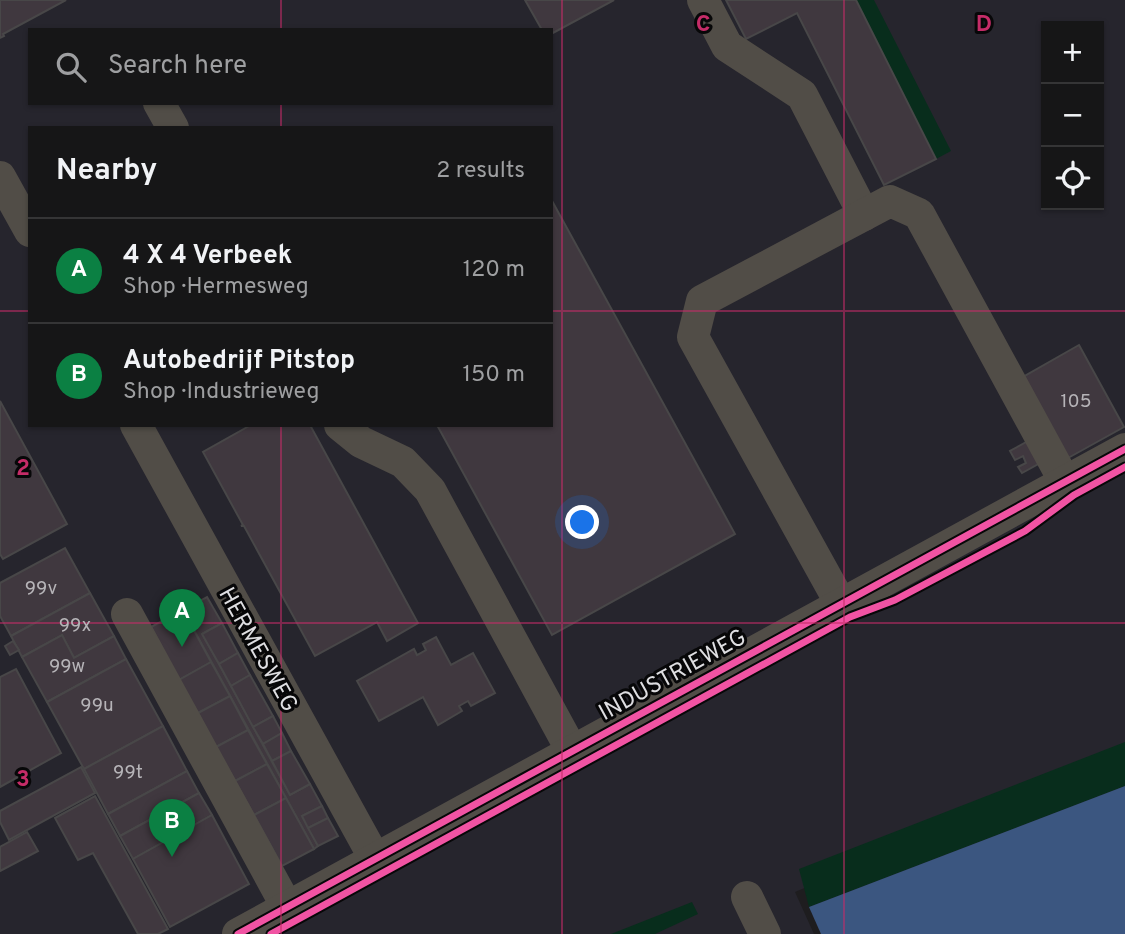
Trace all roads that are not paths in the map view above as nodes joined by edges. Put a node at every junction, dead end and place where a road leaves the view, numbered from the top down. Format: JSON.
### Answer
{"nodes":[{"id":1,"x":703,"y":0,"type":"edge"},
{"id":2,"x":160,"y":105,"type":"edge"},
{"id":3,"x":172,"y":126,"type":"edge"},
{"id":4,"x":0,"y":177,"type":"edge"},
{"id":5,"x":864,"y":215,"type":"junction"},
{"id":6,"x":28,"y":227,"type":"edge"},
{"id":7,"x":137,"y":427,"type":"edge"},
{"id":8,"x":342,"y":427,"type":"edge"},
{"id":9,"x":1125,"y":449,"type":"edge"},
{"id":10,"x":1065,"y":482,"type":"junction"},
{"id":11,"x":841,"y":604,"type":"junction"},
{"id":12,"x":127,"y":614,"type":"dead end"},
{"id":13,"x":572,"y":751,"type":"junction"},
{"id":14,"x":375,"y":859,"type":"junction"},
{"id":15,"x":747,"y":897,"type":"dead end"},
{"id":16,"x":288,"y":907,"type":"junction"},
{"id":17,"x":238,"y":934,"type":"edge"},
{"id":18,"x":765,"y":934,"type":"edge"}],
"edges":[{"from":1,"to":5,"type":"street"},
{"from":2,"to":3,"type":"street"},
{"from":4,"to":6,"type":"street"},
{"from":5,"to":10,"type":"street"},
{"from":5,"to":11,"type":"street"},
{"from":7,"to":14,"type":"street","name":"HERMESWEG"},
{"from":8,"to":13,"type":"street"},
{"from":9,"to":10,"type":"street","name":"INDUSTRIEWEG"},
{"from":10,"to":11,"type":"street","name":"INDUSTRIEWEG"},
{"from":11,"to":13,"type":"street","name":"INDUSTRIEWEG"},
{"from":12,"to":16,"type":"street"},
{"from":13,"to":14,"type":"street","name":"INDUSTRIEWEG"},
{"from":14,"to":16,"type":"street","name":"INDUSTRIEWEG"},
{"from":15,"to":18,"type":"street"},
{"from":16,"to":17,"type":"street","name":"INDUSTRIEWEG"}]}
